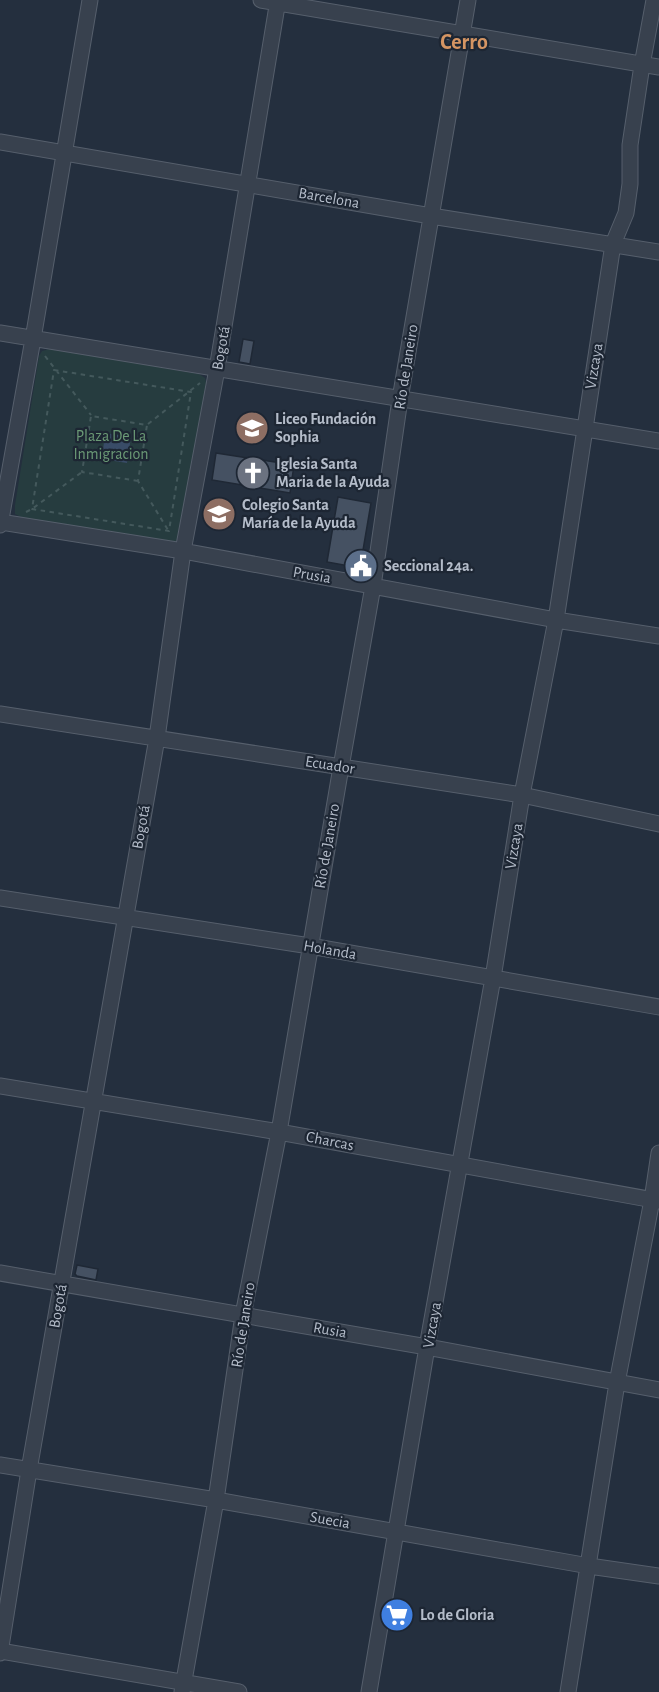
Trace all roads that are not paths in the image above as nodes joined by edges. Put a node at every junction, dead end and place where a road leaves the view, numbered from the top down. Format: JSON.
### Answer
{"nodes":[{"id":1,"x":90,"y":0,"type":"edge"},
{"id":2,"x":261,"y":0,"type":"edge"},
{"id":3,"x":468,"y":0,"type":"edge"},
{"id":4,"x":654,"y":0,"type":"edge"},
{"id":5,"x":277,"y":1,"type":"edge"},
{"id":6,"x":463,"y":34,"type":"junction"},
{"id":7,"x":642,"y":65,"type":"junction"},
{"id":8,"x":659,"y":67,"type":"edge"},
{"id":9,"x":0,"y":142,"type":"edge"},
{"id":10,"x":65,"y":153,"type":"junction"},
{"id":11,"x":248,"y":184,"type":"junction"},
{"id":12,"x":431,"y":216,"type":"junction"},
{"id":13,"x":613,"y":244,"type":"junction"},
{"id":14,"x":659,"y":252,"type":"edge"},
{"id":15,"x":0,"y":333,"type":"edge"},
{"id":16,"x":33,"y":339,"type":"junction"},
{"id":17,"x":217,"y":369,"type":"junction"},
{"id":18,"x":400,"y":399,"type":"junction"},
{"id":19,"x":584,"y":429,"type":"junction"},
{"id":20,"x":659,"y":441,"type":"edge"},
{"id":21,"x":0,"y":523,"type":"edge"},
{"id":22,"x":183,"y":551,"type":"junction"},
{"id":23,"x":373,"y":586,"type":"junction"},
{"id":24,"x":556,"y":621,"type":"junction"},
{"id":25,"x":659,"y":636,"type":"edge"},
{"id":26,"x":0,"y":714,"type":"edge"},
{"id":27,"x":157,"y":738,"type":"junction"},
{"id":28,"x":340,"y":767,"type":"junction"},
{"id":29,"x":522,"y":795,"type":"junction"},
{"id":30,"x":659,"y":824,"type":"edge"},
{"id":31,"x":0,"y":898,"type":"edge"},
{"id":32,"x":126,"y":918,"type":"junction"},
{"id":33,"x":310,"y":946,"type":"junction"},
{"id":34,"x":493,"y":978,"type":"junction"},
{"id":35,"x":659,"y":1007,"type":"edge"},
{"id":36,"x":0,"y":1086,"type":"edge"},
{"id":37,"x":94,"y":1101,"type":"junction"},
{"id":38,"x":279,"y":1132,"type":"junction"},
{"id":39,"x":659,"y":1153,"type":"edge"},
{"id":40,"x":461,"y":1166,"type":"junction"},
{"id":41,"x":656,"y":1201,"type":"edge"},
{"id":42,"x":0,"y":1273,"type":"edge"},
{"id":43,"x":62,"y":1283,"type":"junction"},
{"id":44,"x":243,"y":1315,"type":"junction"},
{"id":45,"x":428,"y":1347,"type":"junction"},
{"id":46,"x":617,"y":1383,"type":"junction"},
{"id":47,"x":659,"y":1390,"type":"edge"},
{"id":48,"x":0,"y":1465,"type":"edge"},
{"id":49,"x":29,"y":1470,"type":"junction"},
{"id":50,"x":216,"y":1500,"type":"junction"},
{"id":51,"x":396,"y":1532,"type":"junction"},
{"id":52,"x":589,"y":1566,"type":"junction"},
{"id":53,"x":659,"y":1576,"type":"edge"},
{"id":54,"x":0,"y":1652,"type":"edge"},
{"id":55,"x":182,"y":1687,"type":"edge"},
{"id":56,"x":240,"y":1692,"type":"edge"},
{"id":57,"x":369,"y":1692,"type":"edge"},
{"id":58,"x":568,"y":1692,"type":"edge"}],
"edges":[{"from":1,"to":10,"type":"street"},
{"from":2,"to":5,"type":"street"},
{"from":3,"to":6,"type":"street","name":"Río de Janeiro"},
{"from":4,"to":7,"type":"street","name":"Vizcaya"},
{"from":5,"to":6,"type":"street"},
{"from":5,"to":11,"type":"street","name":"Bogotá"},
{"from":6,"to":7,"type":"street"},
{"from":6,"to":12,"type":"street","name":"Río de Janeiro"},
{"from":7,"to":8,"type":"street"},
{"from":7,"to":13,"type":"street","name":"Vizcaya"},
{"from":9,"to":10,"type":"street","name":"Barcelona"},
{"from":10,"to":11,"type":"street","name":"Barcelona"},
{"from":10,"to":16,"type":"street"},
{"from":11,"to":12,"type":"street","name":"Barcelona"},
{"from":11,"to":17,"type":"street","name":"Bogotá"},
{"from":12,"to":13,"type":"street","name":"Barcelona"},
{"from":12,"to":18,"type":"street","name":"Río de Janeiro"},
{"from":13,"to":14,"type":"street","name":"Barcelona"},
{"from":13,"to":19,"type":"street","name":"Vizcaya"},
{"from":15,"to":16,"type":"street"},
{"from":16,"to":17,"type":"street"},
{"from":16,"to":21,"type":"street"},
{"from":17,"to":18,"type":"street"},
{"from":17,"to":22,"type":"street","name":"Bogotá"},
{"from":18,"to":19,"type":"street"},
{"from":18,"to":23,"type":"street","name":"Río de Janeiro"},
{"from":19,"to":20,"type":"street"},
{"from":19,"to":24,"type":"street","name":"Vizcaya"},
{"from":21,"to":22,"type":"street","name":"Prusia"},
{"from":22,"to":23,"type":"street","name":"Prusia"},
{"from":22,"to":27,"type":"street","name":"Bogotá"},
{"from":23,"to":24,"type":"street","name":"Prusia"},
{"from":23,"to":28,"type":"street","name":"Río de Janeiro"},
{"from":24,"to":25,"type":"street","name":"Prusia"},
{"from":24,"to":29,"type":"street","name":"Vizcaya"},
{"from":26,"to":27,"type":"street","name":"Ecuador"},
{"from":27,"to":28,"type":"street","name":"Ecuador"},
{"from":27,"to":32,"type":"street","name":"Bogotá"},
{"from":28,"to":29,"type":"street","name":"Ecuador"},
{"from":28,"to":33,"type":"street","name":"Río de Janeiro"},
{"from":29,"to":30,"type":"street","name":"Ecuador"},
{"from":29,"to":34,"type":"street","name":"Vizcaya"},
{"from":31,"to":32,"type":"street","name":"Holanda"},
{"from":32,"to":33,"type":"street","name":"Holanda"},
{"from":32,"to":37,"type":"street","name":"Bogotá"},
{"from":33,"to":34,"type":"street","name":"Holanda"},
{"from":33,"to":38,"type":"street","name":"Río de Janeiro"},
{"from":34,"to":35,"type":"street","name":"Holanda"},
{"from":34,"to":40,"type":"street","name":"Vizcaya"},
{"from":36,"to":37,"type":"street","name":"Charcas"},
{"from":37,"to":38,"type":"street","name":"Charcas"},
{"from":37,"to":43,"type":"street","name":"Bogotá"},
{"from":38,"to":40,"type":"street","name":"Charcas"},
{"from":38,"to":44,"type":"street","name":"Río de Janeiro"},
{"from":39,"to":41,"type":"street"},
{"from":40,"to":41,"type":"street","name":"Charcas"},
{"from":40,"to":45,"type":"street","name":"Vizcaya"},
{"from":41,"to":46,"type":"street"},
{"from":42,"to":43,"type":"street","name":"Rusia"},
{"from":43,"to":44,"type":"street","name":"Rusia"},
{"from":43,"to":49,"type":"street","name":"Bogotá"},
{"from":44,"to":45,"type":"street","name":"Rusia"},
{"from":44,"to":50,"type":"street","name":"Río de Janeiro"},
{"from":45,"to":46,"type":"street","name":"Rusia"},
{"from":45,"to":51,"type":"street","name":"Vizcaya"},
{"from":46,"to":47,"type":"street","name":"Rusia"},
{"from":46,"to":52,"type":"street"},
{"from":48,"to":49,"type":"street","name":"Suecia"},
{"from":49,"to":50,"type":"street","name":"Suecia"},
{"from":49,"to":54,"type":"street","name":"Bogotá"},
{"from":50,"to":51,"type":"street","name":"Suecia"},
{"from":50,"to":55,"type":"street","name":"Río de Janeiro"},
{"from":51,"to":52,"type":"street","name":"Suecia"},
{"from":51,"to":57,"type":"street","name":"Vizcaya"},
{"from":52,"to":53,"type":"street","name":"Suecia"},
{"from":52,"to":58,"type":"street"},
{"from":54,"to":55,"type":"street"},
{"from":55,"to":56,"type":"street"}]}
